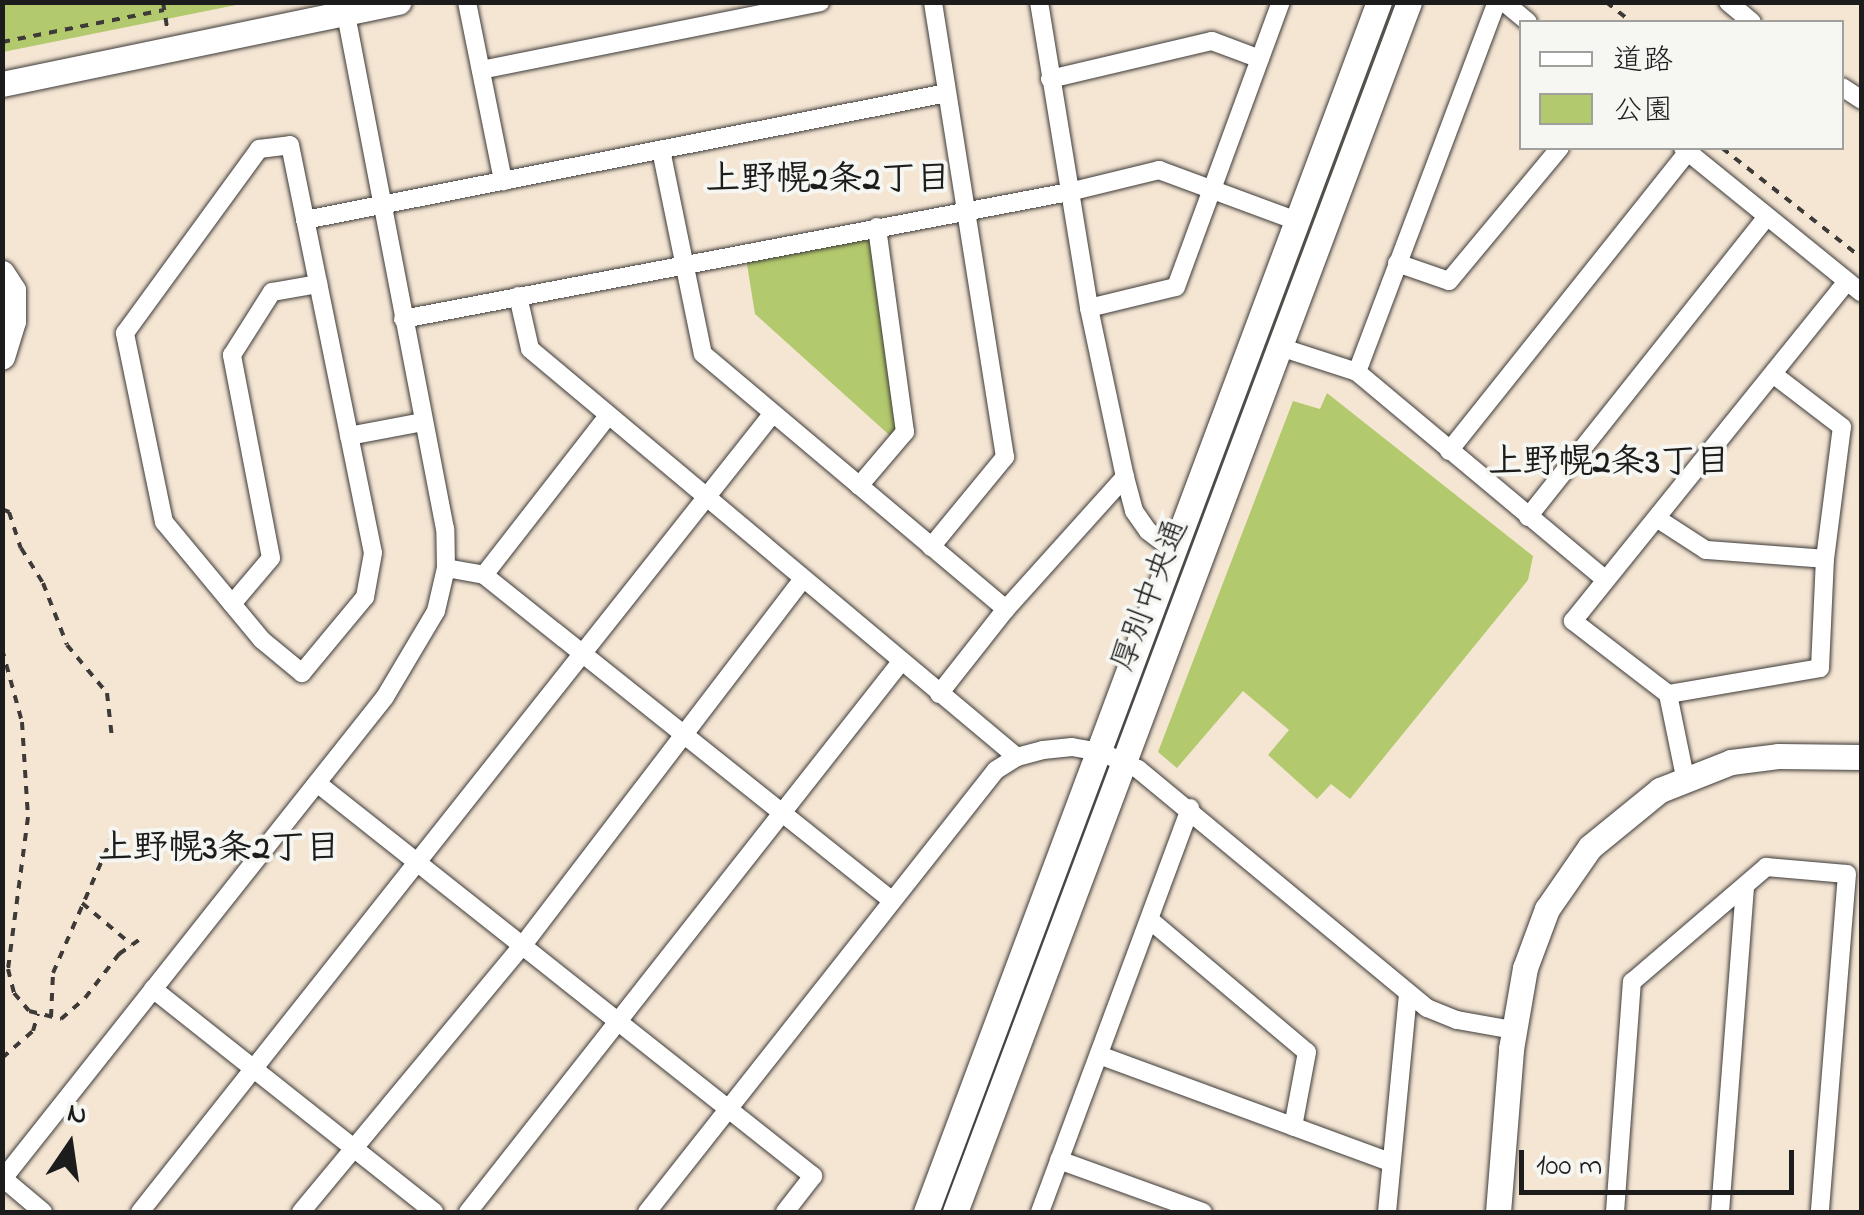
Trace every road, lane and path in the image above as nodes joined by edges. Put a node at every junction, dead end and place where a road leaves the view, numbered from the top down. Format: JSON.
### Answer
{"nodes":[{"id":1,"x":399,"y":2,"type":"edge"},
{"id":2,"x":467,"y":2,"type":"edge"},
{"id":3,"x":820,"y":2,"type":"edge"},
{"id":4,"x":933,"y":2,"type":"edge"},
{"id":5,"x":1039,"y":2,"type":"edge"},
{"id":6,"x":1281,"y":2,"type":"edge"},
{"id":7,"x":1379,"y":2,"type":"edge"},
{"id":8,"x":1410,"y":2,"type":"edge"},
{"id":9,"x":1500,"y":2,"type":"edge"},
{"id":10,"x":1606,"y":2,"type":"edge"},
{"id":11,"x":1728,"y":2,"type":"edge"},
{"id":12,"x":345,"y":8,"type":"edge"},
{"id":13,"x":164,"y":10,"type":"dead end"},
{"id":14,"x":1525,"y":20,"type":"edge"},
{"id":15,"x":1629,"y":20,"type":"edge"},
{"id":16,"x":1750,"y":20,"type":"edge"},
{"id":17,"x":2,"y":42,"type":"edge"},
{"id":18,"x":1260,"y":59,"type":"junction"},
{"id":19,"x":481,"y":70,"type":"junction"},
{"id":20,"x":1050,"y":79,"type":"junction"},
{"id":21,"x":2,"y":84,"type":"edge"},
{"id":22,"x":947,"y":93,"type":"junction"},
{"id":23,"x":661,"y":150,"type":"junction"},
{"id":24,"x":1558,"y":150,"type":"edge"},
{"id":25,"x":1685,"y":150,"type":"edge"},
{"id":26,"x":1725,"y":150,"type":"edge"},
{"id":27,"x":504,"y":181,"type":"junction"},
{"id":28,"x":1212,"y":190,"type":"junction"},
{"id":29,"x":1070,"y":192,"type":"junction"},
{"id":30,"x":380,"y":206,"type":"junction"},
{"id":31,"x":968,"y":210,"type":"junction"},
{"id":32,"x":1767,"y":216,"type":"junction"},
{"id":33,"x":305,"y":220,"type":"junction"},
{"id":34,"x":1297,"y":221,"type":"junction"},
{"id":35,"x":877,"y":228,"type":"junction"},
{"id":36,"x":1862,"y":258,"type":"edge"},
{"id":37,"x":1396,"y":263,"type":"junction"},
{"id":38,"x":684,"y":264,"type":"junction"},
{"id":39,"x":2,"y":273,"type":"edge"},
{"id":40,"x":318,"y":284,"type":"junction"},
{"id":41,"x":1854,"y":288,"type":"edge"},
{"id":42,"x":518,"y":296,"type":"junction"},
{"id":43,"x":1088,"y":308,"type":"junction"},
{"id":44,"x":403,"y":319,"type":"junction"},
{"id":45,"x":1280,"y":347,"type":"junction"},
{"id":46,"x":2,"y":356,"type":"edge"},
{"id":47,"x":1357,"y":372,"type":"junction"},
{"id":48,"x":1773,"y":374,"type":"junction"},
{"id":49,"x":772,"y":413,"type":"junction"},
{"id":50,"x":607,"y":416,"type":"junction"},
{"id":51,"x":424,"y":422,"type":"junction"},
{"id":52,"x":350,"y":436,"type":"junction"},
{"id":53,"x":1449,"y":451,"type":"junction"},
{"id":54,"x":1125,"y":477,"type":"junction"},
{"id":55,"x":859,"y":486,"type":"junction"},
{"id":56,"x":705,"y":498,"type":"junction"},
{"id":57,"x":2,"y":509,"type":"edge"},
{"id":58,"x":1528,"y":518,"type":"junction"},
{"id":59,"x":1658,"y":519,"type":"junction"},
{"id":60,"x":931,"y":547,"type":"junction"},
{"id":61,"x":1174,"y":550,"type":"junction"},
{"id":62,"x":1825,"y":559,"type":"junction"},
{"id":63,"x":446,"y":568,"type":"junction"},
{"id":64,"x":484,"y":575,"type":"junction"},
{"id":65,"x":1606,"y":579,"type":"junction"},
{"id":66,"x":802,"y":580,"type":"junction"},
{"id":67,"x":232,"y":604,"type":"junction"},
{"id":68,"x":1006,"y":609,"type":"junction"},
{"id":69,"x":2,"y":650,"type":"edge"},
{"id":70,"x":582,"y":654,"type":"junction"},
{"id":71,"x":900,"y":662,"type":"junction"},
{"id":72,"x":939,"y":694,"type":"junction"},
{"id":73,"x":1668,"y":694,"type":"junction"},
{"id":74,"x":682,"y":732,"type":"junction"},
{"id":75,"x":112,"y":738,"type":"dead end"},
{"id":76,"x":1862,"y":756,"type":"edge"},
{"id":77,"x":1017,"y":757,"type":"junction"},
{"id":78,"x":1113,"y":757,"type":"junction"},
{"id":79,"x":1685,"y":778,"type":"junction"},
{"id":80,"x":316,"y":783,"type":"junction"},
{"id":81,"x":1190,"y":808,"type":"junction"},
{"id":82,"x":782,"y":812,"type":"junction"},
{"id":83,"x":116,"y":828,"type":"dead end"},
{"id":84,"x":418,"y":862,"type":"junction"},
{"id":85,"x":1745,"y":886,"type":"junction"},
{"id":86,"x":890,"y":899,"type":"junction"},
{"id":87,"x":82,"y":903,"type":"junction"},
{"id":88,"x":1150,"y":920,"type":"junction"},
{"id":89,"x":139,"y":940,"type":"dead end"},
{"id":90,"x":132,"y":945,"type":"junction"},
{"id":91,"x":522,"y":945,"type":"junction"},
{"id":92,"x":8,"y":974,"type":"junction"},
{"id":93,"x":2,"y":980,"type":"edge"},
{"id":94,"x":152,"y":989,"type":"junction"},
{"id":95,"x":1408,"y":994,"type":"junction"},
{"id":96,"x":38,"y":1014,"type":"junction"},
{"id":97,"x":50,"y":1017,"type":"junction"},
{"id":98,"x":617,"y":1020,"type":"junction"},
{"id":99,"x":1513,"y":1030,"type":"junction"},
{"id":100,"x":1100,"y":1056,"type":"junction"},
{"id":101,"x":2,"y":1058,"type":"edge"},
{"id":102,"x":254,"y":1070,"type":"junction"},
{"id":103,"x":729,"y":1109,"type":"junction"},
{"id":104,"x":1292,"y":1128,"type":"junction"},
{"id":105,"x":351,"y":1149,"type":"junction"},
{"id":106,"x":1059,"y":1160,"type":"junction"},
{"id":107,"x":1390,"y":1162,"type":"junction"},
{"id":108,"x":3,"y":1180,"type":"edge"},
{"id":109,"x":43,"y":1212,"type":"edge"},
{"id":110,"x":140,"y":1212,"type":"edge"},
{"id":111,"x":301,"y":1212,"type":"edge"},
{"id":112,"x":434,"y":1212,"type":"edge"},
{"id":113,"x":468,"y":1212,"type":"edge"},
{"id":114,"x":648,"y":1212,"type":"edge"},
{"id":115,"x":784,"y":1212,"type":"edge"},
{"id":116,"x":926,"y":1212,"type":"edge"},
{"id":117,"x":955,"y":1212,"type":"edge"},
{"id":118,"x":1040,"y":1212,"type":"edge"},
{"id":119,"x":1203,"y":1212,"type":"edge"},
{"id":120,"x":1387,"y":1212,"type":"edge"},
{"id":121,"x":1498,"y":1212,"type":"edge"},
{"id":122,"x":1615,"y":1212,"type":"edge"},
{"id":123,"x":1720,"y":1212,"type":"edge"},
{"id":124,"x":1820,"y":1212,"type":"edge"}],
"edges":[{"from":1,"to":12,"type":"main road"},
{"from":2,"to":19,"type":"street"},
{"from":3,"to":19,"type":"street"},
{"from":4,"to":22,"type":"street"},
{"from":5,"to":20,"type":"street"},
{"from":6,"to":18,"type":"street"},
{"from":7,"to":34,"type":"main road","name":"厚別中央通"},
{"from":8,"to":45,"type":"main road","name":"厚別中央通"},
{"from":9,"to":14,"type":"street"},
{"from":9,"to":37,"type":"street"},
{"from":10,"to":15,"type":"path"},
{"from":11,"to":16,"type":"street"},
{"from":12,"to":21,"type":"main road"},
{"from":12,"to":30,"type":"street"},
{"from":13,"to":17,"type":"path"},
{"from":18,"to":20,"type":"street"},
{"from":18,"to":28,"type":"street"},
{"from":19,"to":27,"type":"street"},
{"from":20,"to":29,"type":"street"},
{"from":22,"to":23,"type":"street"},
{"from":22,"to":31,"type":"street"},
{"from":23,"to":27,"type":"street"},
{"from":23,"to":38,"type":"street"},
{"from":24,"to":37,"type":"street"},
{"from":25,"to":32,"type":"street"},
{"from":25,"to":53,"type":"street"},
{"from":26,"to":36,"type":"path"},
{"from":27,"to":30,"type":"street"},
{"from":28,"to":29,"type":"street"},
{"from":28,"to":34,"type":"street"},
{"from":28,"to":43,"type":"street"},
{"from":29,"to":31,"type":"street"},
{"from":29,"to":43,"type":"street"},
{"from":30,"to":33,"type":"street"},
{"from":30,"to":44,"type":"street"},
{"from":31,"to":35,"type":"street"},
{"from":31,"to":60,"type":"street"},
{"from":32,"to":41,"type":"street"},
{"from":32,"to":58,"type":"street"},
{"from":33,"to":40,"type":"street"},
{"from":33,"to":67,"type":"street"},
{"from":34,"to":61,"type":"main road","name":"厚別中央通"},
{"from":35,"to":38,"type":"street"},
{"from":35,"to":55,"type":"street"},
{"from":37,"to":47,"type":"street"},
{"from":38,"to":42,"type":"street"},
{"from":38,"to":49,"type":"street"},
{"from":39,"to":46,"type":"main road"},
{"from":40,"to":52,"type":"street"},
{"from":40,"to":67,"type":"street"},
{"from":41,"to":48,"type":"street"},
{"from":42,"to":44,"type":"street"},
{"from":42,"to":50,"type":"street"},
{"from":43,"to":54,"type":"street"},
{"from":44,"to":51,"type":"street"},
{"from":45,"to":47,"type":"street"},
{"from":45,"to":78,"type":"main road","name":"厚別中央通"},
{"from":47,"to":53,"type":"street"},
{"from":48,"to":59,"type":"street"},
{"from":48,"to":62,"type":"street"},
{"from":49,"to":55,"type":"street"},
{"from":49,"to":56,"type":"street"},
{"from":50,"to":56,"type":"street"},
{"from":50,"to":64,"type":"street"},
{"from":51,"to":52,"type":"street"},
{"from":51,"to":63,"type":"street"},
{"from":52,"to":67,"type":"street"},
{"from":53,"to":58,"type":"street"},
{"from":54,"to":61,"type":"street"},
{"from":54,"to":68,"type":"street"},
{"from":55,"to":60,"type":"street"},
{"from":56,"to":66,"type":"street"},
{"from":56,"to":70,"type":"street"},
{"from":57,"to":75,"type":"path"},
{"from":58,"to":65,"type":"street"},
{"from":59,"to":62,"type":"street"},
{"from":59,"to":65,"type":"street"},
{"from":60,"to":68,"type":"street"},
{"from":61,"to":78,"type":"main road","name":"厚別中央通"},
{"from":62,"to":73,"type":"street"},
{"from":63,"to":64,"type":"street"},
{"from":63,"to":80,"type":"street"},
{"from":64,"to":70,"type":"street"},
{"from":65,"to":73,"type":"street"},
{"from":66,"to":71,"type":"street"},
{"from":66,"to":74,"type":"street"},
{"from":68,"to":72,"type":"street"},
{"from":69,"to":92,"type":"path"},
{"from":70,"to":74,"type":"street"},
{"from":70,"to":84,"type":"street"},
{"from":71,"to":72,"type":"street"},
{"from":71,"to":82,"type":"street"},
{"from":72,"to":77,"type":"street"},
{"from":73,"to":79,"type":"street"},
{"from":74,"to":82,"type":"street"},
{"from":74,"to":91,"type":"street"},
{"from":76,"to":79,"type":"main road"},
{"from":77,"to":78,"type":"street"},
{"from":77,"to":86,"type":"street"},
{"from":78,"to":81,"type":"street"},
{"from":78,"to":116,"type":"main road","name":"厚別中央通"},
{"from":78,"to":117,"type":"main road","name":"厚別中央通"},
{"from":79,"to":99,"type":"main road"},
{"from":80,"to":84,"type":"street"},
{"from":80,"to":94,"type":"street"},
{"from":81,"to":88,"type":"street"},
{"from":81,"to":95,"type":"street"},
{"from":82,"to":86,"type":"street"},
{"from":82,"to":98,"type":"street"},
{"from":83,"to":87,"type":"path"},
{"from":84,"to":91,"type":"street"},
{"from":84,"to":102,"type":"street"},
{"from":85,"to":122,"type":"street"},
{"from":85,"to":123,"type":"street"},
{"from":85,"to":124,"type":"street"},
{"from":86,"to":103,"type":"street"},
{"from":87,"to":90,"type":"path"},
{"from":87,"to":97,"type":"path"},
{"from":88,"to":100,"type":"street"},
{"from":88,"to":104,"type":"street"},
{"from":89,"to":90,"type":"path"},
{"from":90,"to":97,"type":"path"},
{"from":91,"to":98,"type":"street"},
{"from":91,"to":105,"type":"street"},
{"from":92,"to":93,"type":"path"},
{"from":92,"to":96,"type":"path"},
{"from":94,"to":102,"type":"street"},
{"from":94,"to":108,"type":"street"},
{"from":95,"to":99,"type":"street"},
{"from":95,"to":107,"type":"street"},
{"from":96,"to":97,"type":"path"},
{"from":96,"to":101,"type":"path"},
{"from":98,"to":103,"type":"street"},
{"from":98,"to":113,"type":"street"},
{"from":99,"to":121,"type":"main road"},
{"from":100,"to":104,"type":"street"},
{"from":100,"to":106,"type":"street"},
{"from":102,"to":105,"type":"street"},
{"from":102,"to":110,"type":"street"},
{"from":103,"to":114,"type":"street"},
{"from":103,"to":115,"type":"street"},
{"from":104,"to":107,"type":"street"},
{"from":105,"to":111,"type":"street"},
{"from":105,"to":112,"type":"street"},
{"from":106,"to":118,"type":"street"},
{"from":106,"to":119,"type":"street"},
{"from":107,"to":120,"type":"street"},
{"from":108,"to":109,"type":"street"}]}
